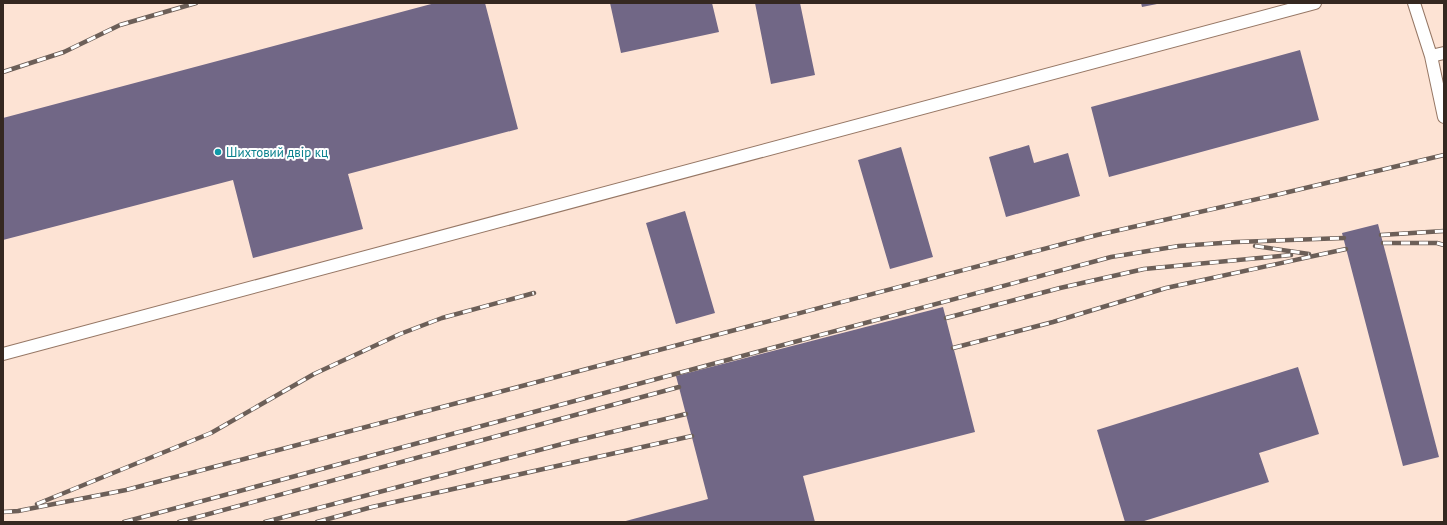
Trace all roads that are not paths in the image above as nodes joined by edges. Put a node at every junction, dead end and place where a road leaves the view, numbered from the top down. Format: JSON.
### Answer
{"nodes":[{"id":1,"x":1315,"y":3,"type":"edge"},
{"id":2,"x":1414,"y":3,"type":"edge"},
{"id":3,"x":1444,"y":53,"type":"edge"},
{"id":4,"x":1431,"y":56,"type":"junction"},
{"id":5,"x":1444,"y":117,"type":"edge"},
{"id":6,"x":3,"y":354,"type":"edge"}],
"edges":[{"from":1,"to":6,"type":"lane"},
{"from":2,"to":4,"type":"lane"},
{"from":3,"to":4,"type":"lane"},
{"from":4,"to":5,"type":"lane"}]}
